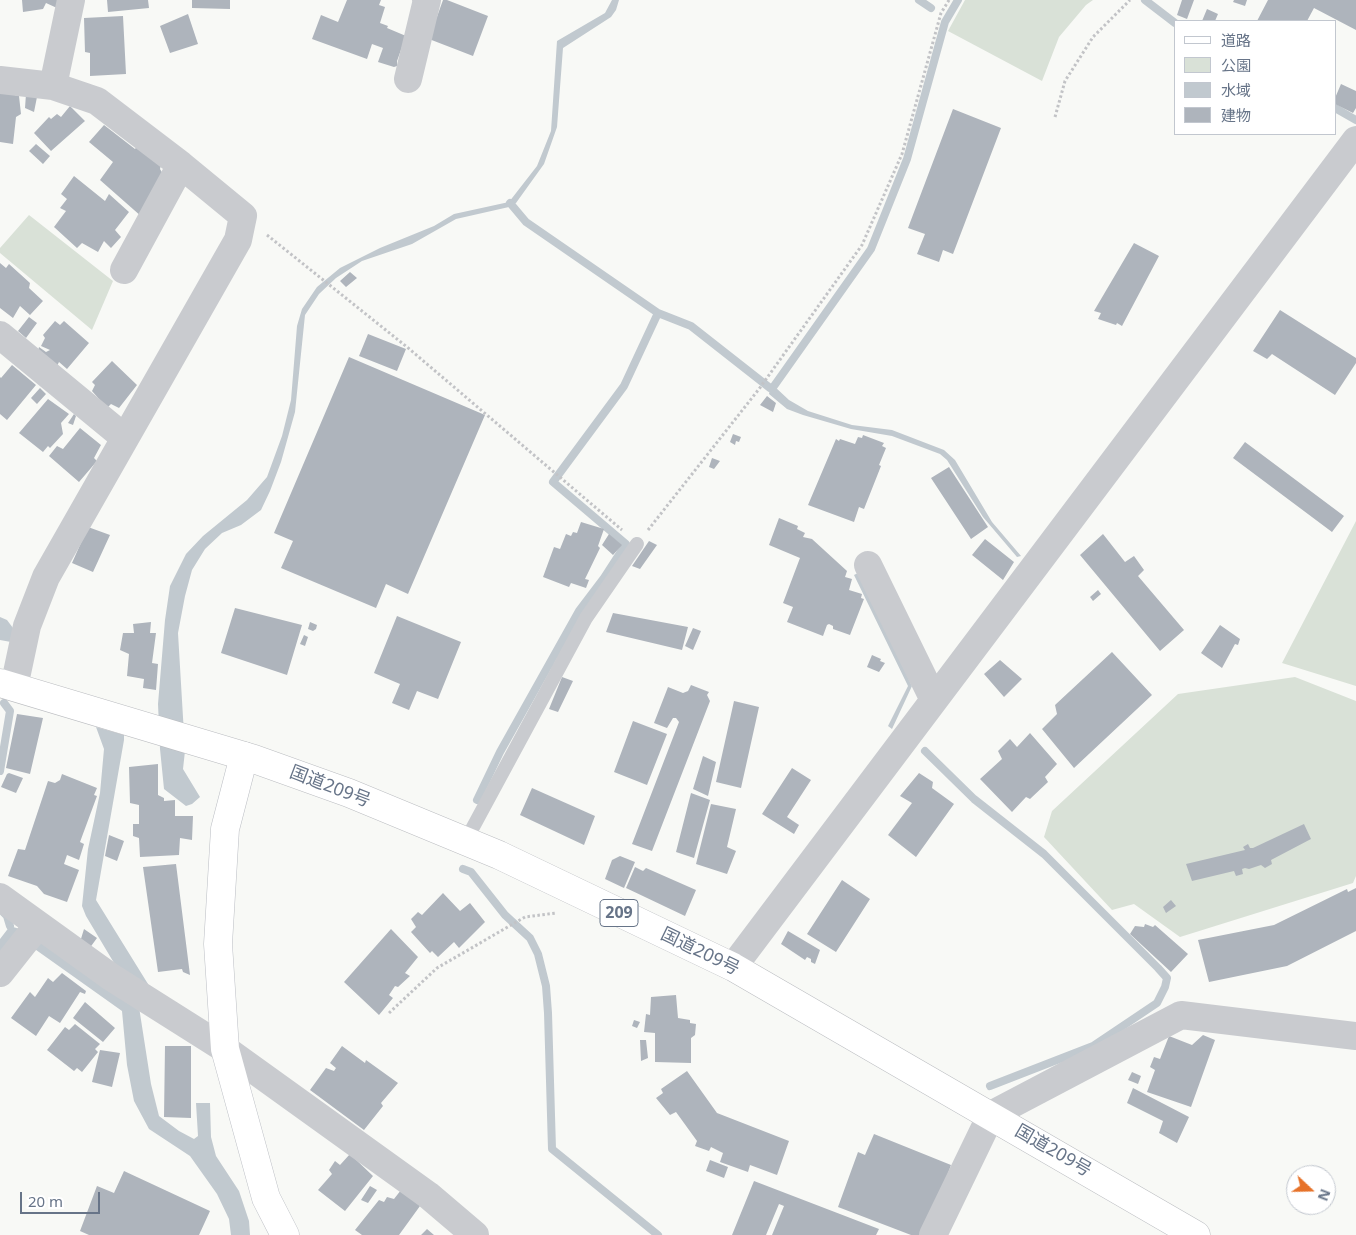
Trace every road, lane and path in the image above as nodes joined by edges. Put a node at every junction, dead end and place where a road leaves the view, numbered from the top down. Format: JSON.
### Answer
{"nodes":[{"id":1,"x":71,"y":0,"type":"edge"},
{"id":2,"x":426,"y":0,"type":"edge"},
{"id":3,"x":949,"y":0,"type":"edge"},
{"id":4,"x":1130,"y":0,"type":"edge"},
{"id":5,"x":408,"y":79,"type":"dead end"},
{"id":6,"x":0,"y":80,"type":"edge"},
{"id":7,"x":53,"y":86,"type":"junction"},
{"id":8,"x":1054,"y":117,"type":"dead end"},
{"id":9,"x":1356,"y":140,"type":"edge"},
{"id":10,"x":181,"y":165,"type":"junction"},
{"id":11,"x":243,"y":216,"type":"junction"},
{"id":12,"x":124,"y":270,"type":"dead end"},
{"id":13,"x":0,"y":334,"type":"edge"},
{"id":14,"x":125,"y":438,"type":"junction"},
{"id":15,"x":637,"y":544,"type":"junction"},
{"id":16,"x":868,"y":565,"type":"dead end"},
{"id":17,"x":7,"y":685,"type":"edge"},
{"id":18,"x":934,"y":700,"type":"junction"},
{"id":19,"x":244,"y":756,"type":"junction"},
{"id":20,"x":465,"y":842,"type":"junction"},
{"id":21,"x":0,"y":897,"type":"edge"},
{"id":22,"x":559,"y":913,"type":"dead end"},
{"id":23,"x":38,"y":926,"type":"junction"},
{"id":24,"x":733,"y":967,"type":"junction"},
{"id":25,"x":0,"y":973,"type":"edge"},
{"id":26,"x":389,"y":1013,"type":"dead end"},
{"id":27,"x":1356,"y":1036,"type":"edge"},
{"id":28,"x":225,"y":1049,"type":"junction"},
{"id":29,"x":990,"y":1115,"type":"junction"},
{"id":30,"x":285,"y":1235,"type":"edge"},
{"id":31,"x":475,"y":1235,"type":"edge"},
{"id":32,"x":934,"y":1235,"type":"edge"},
{"id":33,"x":1196,"y":1235,"type":"edge"}],
"edges":[{"from":1,"to":7,"type":"street"},
{"from":2,"to":5,"type":"street"},
{"from":3,"to":15,"type":"path"},
{"from":4,"to":8,"type":"path"},
{"from":6,"to":7,"type":"street"},
{"from":7,"to":10,"type":"street"},
{"from":9,"to":18,"type":"street"},
{"from":10,"to":11,"type":"street"},
{"from":10,"to":12,"type":"street"},
{"from":11,"to":14,"type":"street"},
{"from":11,"to":15,"type":"path"},
{"from":13,"to":14,"type":"street"},
{"from":14,"to":17,"type":"street"},
{"from":15,"to":20,"type":"lane"},
{"from":16,"to":18,"type":"street"},
{"from":17,"to":19,"type":"main road","name":"国道209号","number":"209"},
{"from":18,"to":24,"type":"street"},
{"from":19,"to":20,"type":"main road","name":"国道209号","number":"209"},
{"from":19,"to":28,"type":"main road"},
{"from":20,"to":24,"type":"main road","name":"国道209号","number":"209"},
{"from":21,"to":23,"type":"street"},
{"from":22,"to":26,"type":"path"},
{"from":23,"to":25,"type":"street"},
{"from":23,"to":28,"type":"street"},
{"from":24,"to":29,"type":"main road","name":"国道209号","number":"209"},
{"from":27,"to":29,"type":"street"},
{"from":28,"to":30,"type":"main road"},
{"from":28,"to":31,"type":"street"},
{"from":29,"to":32,"type":"street"},
{"from":29,"to":33,"type":"main road","name":"国道209号","number":"209"}]}
